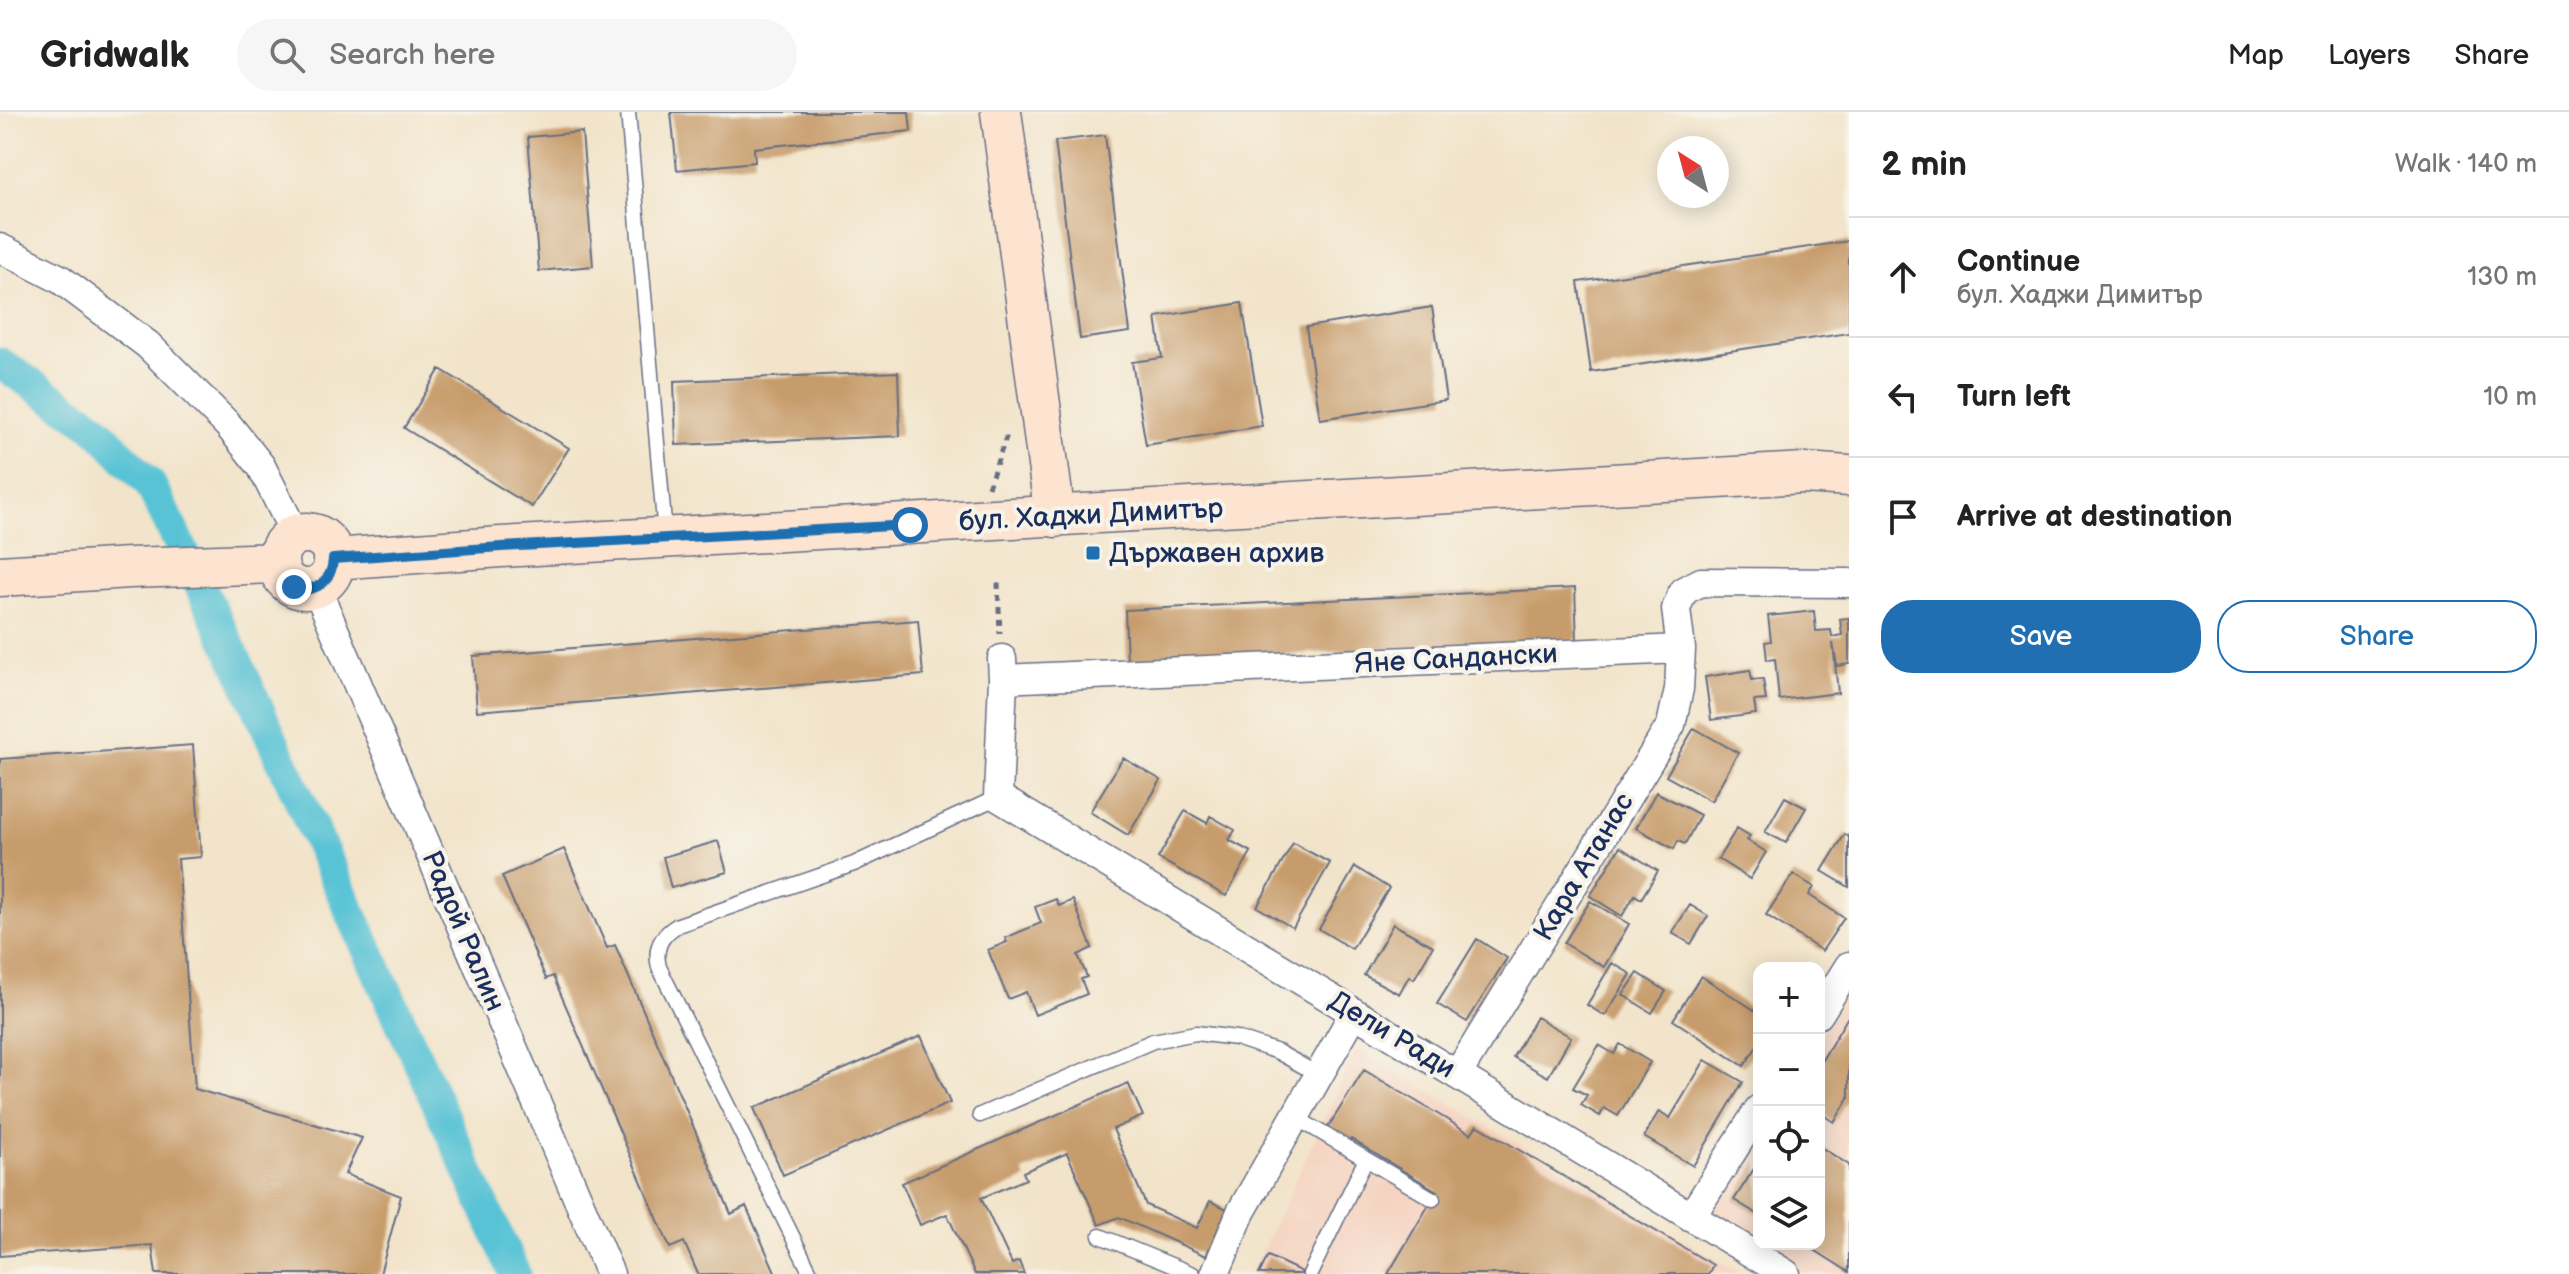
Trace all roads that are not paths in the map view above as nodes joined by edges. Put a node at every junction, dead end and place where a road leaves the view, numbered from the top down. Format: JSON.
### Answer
{"nodes":[{"id":1,"x":628,"y":112,"type":"edge"},
{"id":2,"x":1001,"y":112,"type":"edge"},
{"id":3,"x":0,"y":248,"type":"edge"},
{"id":4,"x":1849,"y":476,"type":"edge"},
{"id":5,"x":1055,"y":517,"type":"junction"},
{"id":6,"x":665,"y":538,"type":"junction"},
{"id":7,"x":274,"y":554,"type":"junction"},
{"id":8,"x":325,"y":573,"type":"junction"},
{"id":9,"x":0,"y":576,"type":"edge"},
{"id":10,"x":1849,"y":583,"type":"edge"},
{"id":11,"x":1681,"y":649,"type":"junction"},
{"id":12,"x":998,"y":797,"type":"junction"},
{"id":13,"x":1849,"y":966,"type":"edge"},
{"id":14,"x":1825,"y":1004,"type":"edge"},
{"id":15,"x":1354,"y":1013,"type":"junction"},
{"id":16,"x":1319,"y":1075,"type":"junction"},
{"id":17,"x":1457,"y":1075,"type":"junction"},
{"id":18,"x":980,"y":1115,"type":"dead end"},
{"id":19,"x":1295,"y":1117,"type":"junction"},
{"id":20,"x":1753,"y":1119,"type":"edge"},
{"id":21,"x":1366,"y":1159,"type":"junction"},
{"id":22,"x":1433,"y":1199,"type":"dead end"},
{"id":23,"x":1691,"y":1217,"type":"junction"},
{"id":24,"x":1100,"y":1236,"type":"dead end"},
{"id":25,"x":610,"y":1274,"type":"edge"},
{"id":26,"x":811,"y":1274,"type":"edge"},
{"id":27,"x":1193,"y":1274,"type":"edge"},
{"id":28,"x":1215,"y":1274,"type":"edge"},
{"id":29,"x":1310,"y":1274,"type":"edge"},
{"id":30,"x":1786,"y":1274,"type":"edge"}],
"edges":[{"from":1,"to":6,"type":"lane"},
{"from":2,"to":5,"type":"street"},
{"from":3,"to":7,"type":"street"},
{"from":4,"to":5,"type":"street","name":"бул. Хаджи Димитър"},
{"from":5,"to":6,"type":"street","name":"бул. Хаджи Димитър"},
{"from":6,"to":8,"type":"street","name":"бул. Хаджи Димитър"},
{"from":7,"to":8,"type":"street"},
{"from":7,"to":9,"type":"street"},
{"from":8,"to":25,"type":"street","name":"Радой Ралин"},
{"from":10,"to":11,"type":"street"},
{"from":11,"to":12,"type":"street","name":"Яне Сандански"},
{"from":11,"to":17,"type":"street","name":"Кара Атанас"},
{"from":12,"to":15,"type":"street","name":"Дели Ради"},
{"from":12,"to":26,"type":"lane"},
{"from":13,"to":14,"type":"street"},
{"from":15,"to":16,"type":"street"},
{"from":15,"to":17,"type":"street","name":"Дели Ради"},
{"from":16,"to":18,"type":"lane"},
{"from":16,"to":19,"type":"street"},
{"from":17,"to":23,"type":"street","name":"Дели Ради"},
{"from":19,"to":21,"type":"lane"},
{"from":19,"to":28,"type":"street"},
{"from":20,"to":23,"type":"street"},
{"from":21,"to":22,"type":"lane"},
{"from":21,"to":29,"type":"lane"},
{"from":23,"to":30,"type":"street","name":"Дели Ради"},
{"from":24,"to":27,"type":"lane"}]}
